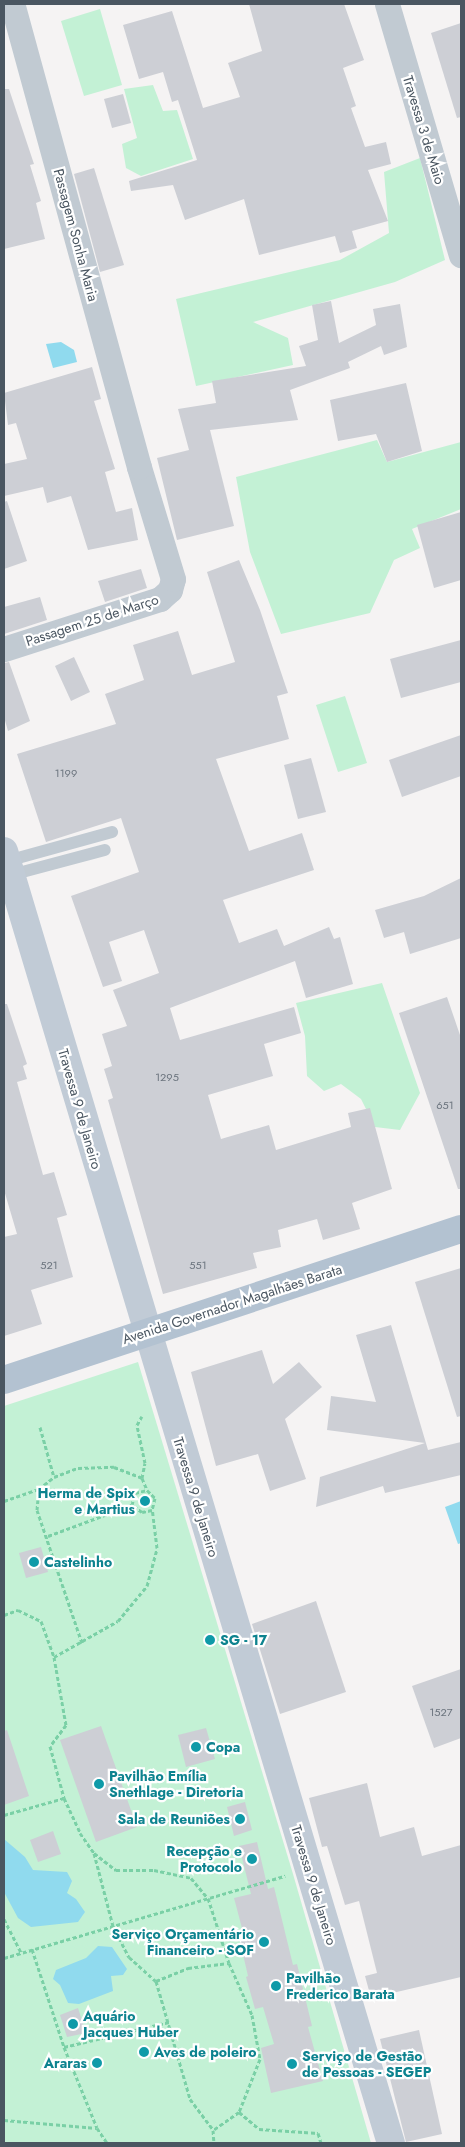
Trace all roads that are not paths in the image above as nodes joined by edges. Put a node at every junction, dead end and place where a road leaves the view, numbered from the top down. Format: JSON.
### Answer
{"nodes":[{"id":1,"x":12,"y":4,"type":"edge"},
{"id":2,"x":387,"y":4,"type":"edge"},
{"id":3,"x":461,"y":255,"type":"edge"},
{"id":4,"x":139,"y":467,"type":"joint"},
{"id":5,"x":4,"y":649,"type":"edge"},
{"id":6,"x":112,"y":832,"type":"dead end"},
{"id":7,"x":105,"y":850,"type":"dead end"},
{"id":8,"x":7,"y":862,"type":"edge"},
{"id":9,"x":461,"y":1229,"type":"edge"},
{"id":10,"x":145,"y":1331,"type":"junction"},
{"id":11,"x":4,"y":1380,"type":"edge"},
{"id":12,"x":391,"y":2143,"type":"edge"}],
"edges":[{"from":1,"to":4,"type":"street","name":"Passagem Sonha Maria"},
{"from":2,"to":3,"type":"street","name":"Travessa 3 de Maio"},
{"from":4,"to":5,"type":"street","name":"Passagem 25 de Março"},
{"from":6,"to":8,"type":"lane"},
{"from":7,"to":8,"type":"lane"},
{"from":8,"to":10,"type":"main road","name":"Travessa 9 de Janeiro"},
{"from":9,"to":10,"type":"main road","name":"Avenida Governador Magalhães Barata"},
{"from":10,"to":11,"type":"main road","name":"Avenida Governador Magalhães Barata"},
{"from":10,"to":12,"type":"main road","name":"Travessa 9 de Janeiro"}]}
